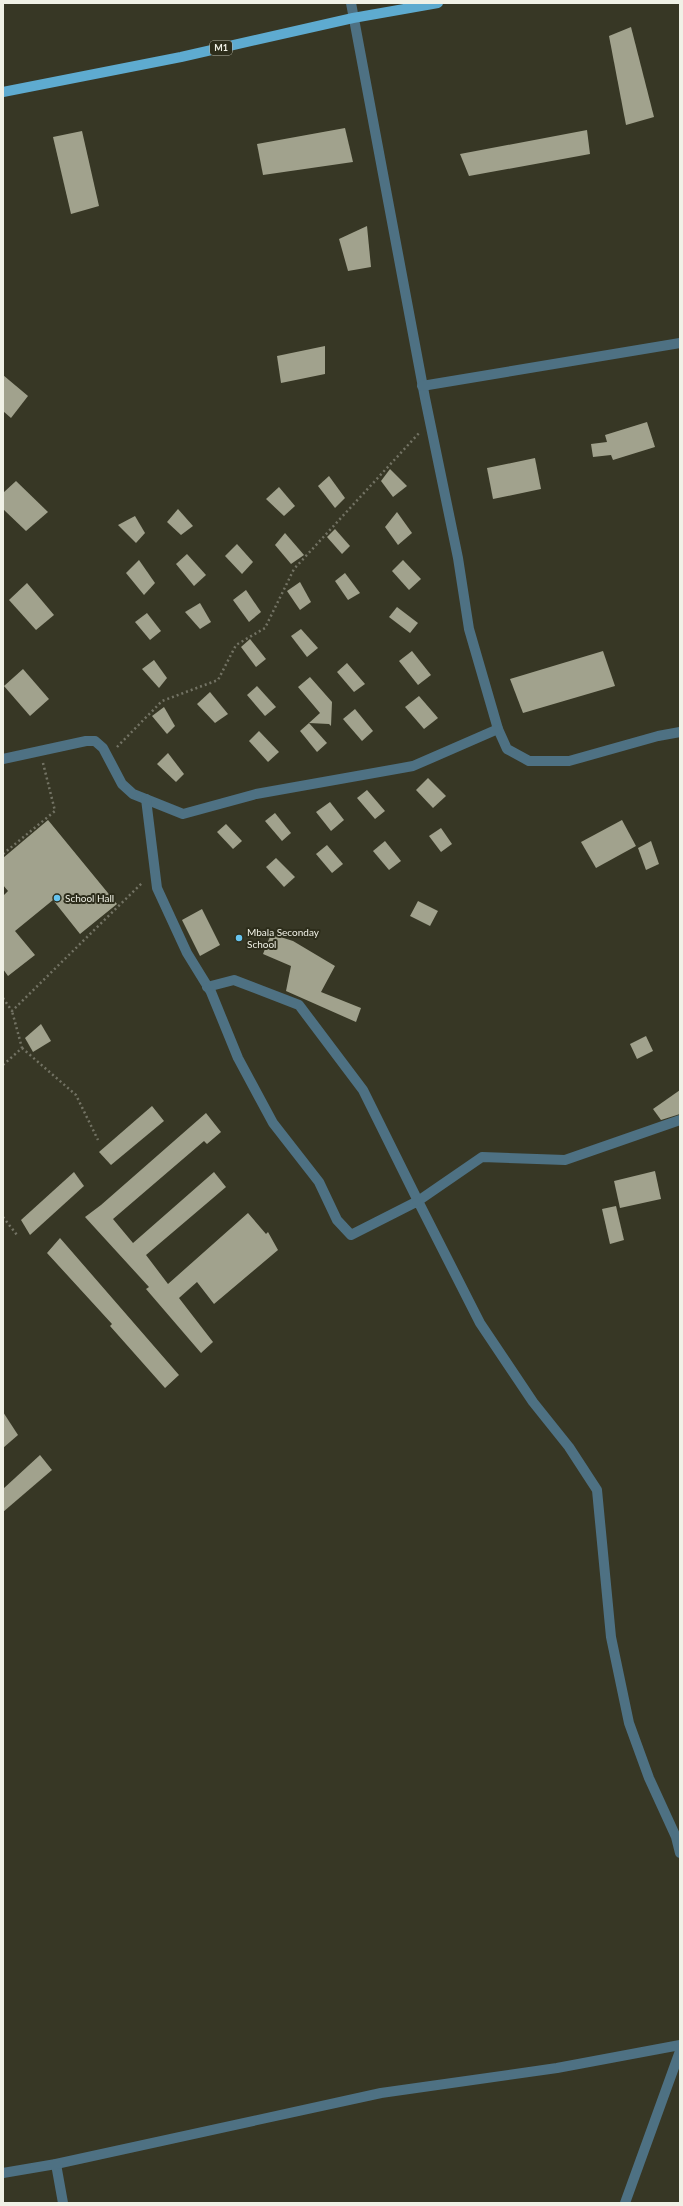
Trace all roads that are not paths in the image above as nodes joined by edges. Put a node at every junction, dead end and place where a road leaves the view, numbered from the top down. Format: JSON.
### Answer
{"nodes":[{"id":1,"x":351,"y":3,"type":"edge"},
{"id":2,"x":438,"y":3,"type":"edge"},
{"id":3,"x":353,"y":18,"type":"junction"},
{"id":4,"x":3,"y":92,"type":"edge"},
{"id":5,"x":680,"y":343,"type":"edge"},
{"id":6,"x":422,"y":386,"type":"junction"},
{"id":7,"x":498,"y":728,"type":"junction"},
{"id":8,"x":680,"y":732,"type":"edge"},
{"id":9,"x":3,"y":759,"type":"edge"},
{"id":10,"x":146,"y":799,"type":"junction"},
{"id":11,"x":207,"y":987,"type":"junction"},
{"id":12,"x":680,"y":1120,"type":"edge"},
{"id":13,"x":418,"y":1202,"type":"junction"},
{"id":14,"x":680,"y":1853,"type":"edge"},
{"id":15,"x":680,"y":2045,"type":"edge"},
{"id":16,"x":680,"y":2051,"type":"edge"},
{"id":17,"x":56,"y":2164,"type":"junction"},
{"id":18,"x":3,"y":2173,"type":"edge"},
{"id":19,"x":63,"y":2203,"type":"edge"},
{"id":20,"x":625,"y":2203,"type":"edge"}],
"edges":[{"from":1,"to":3,"type":"street"},
{"from":2,"to":3,"type":"main road","number":"M1"},
{"from":3,"to":4,"type":"main road","number":"M1"},
{"from":3,"to":6,"type":"street"},
{"from":5,"to":6,"type":"street"},
{"from":6,"to":7,"type":"street"},
{"from":7,"to":8,"type":"street"},
{"from":7,"to":10,"type":"street"},
{"from":9,"to":10,"type":"street"},
{"from":10,"to":11,"type":"street"},
{"from":11,"to":13,"type":"street"},
{"from":11,"to":13,"type":"street"},
{"from":12,"to":13,"type":"street"},
{"from":13,"to":14,"type":"street"},
{"from":15,"to":17,"type":"street"},
{"from":16,"to":20,"type":"street"},
{"from":17,"to":18,"type":"street"},
{"from":17,"to":19,"type":"street"}]}
